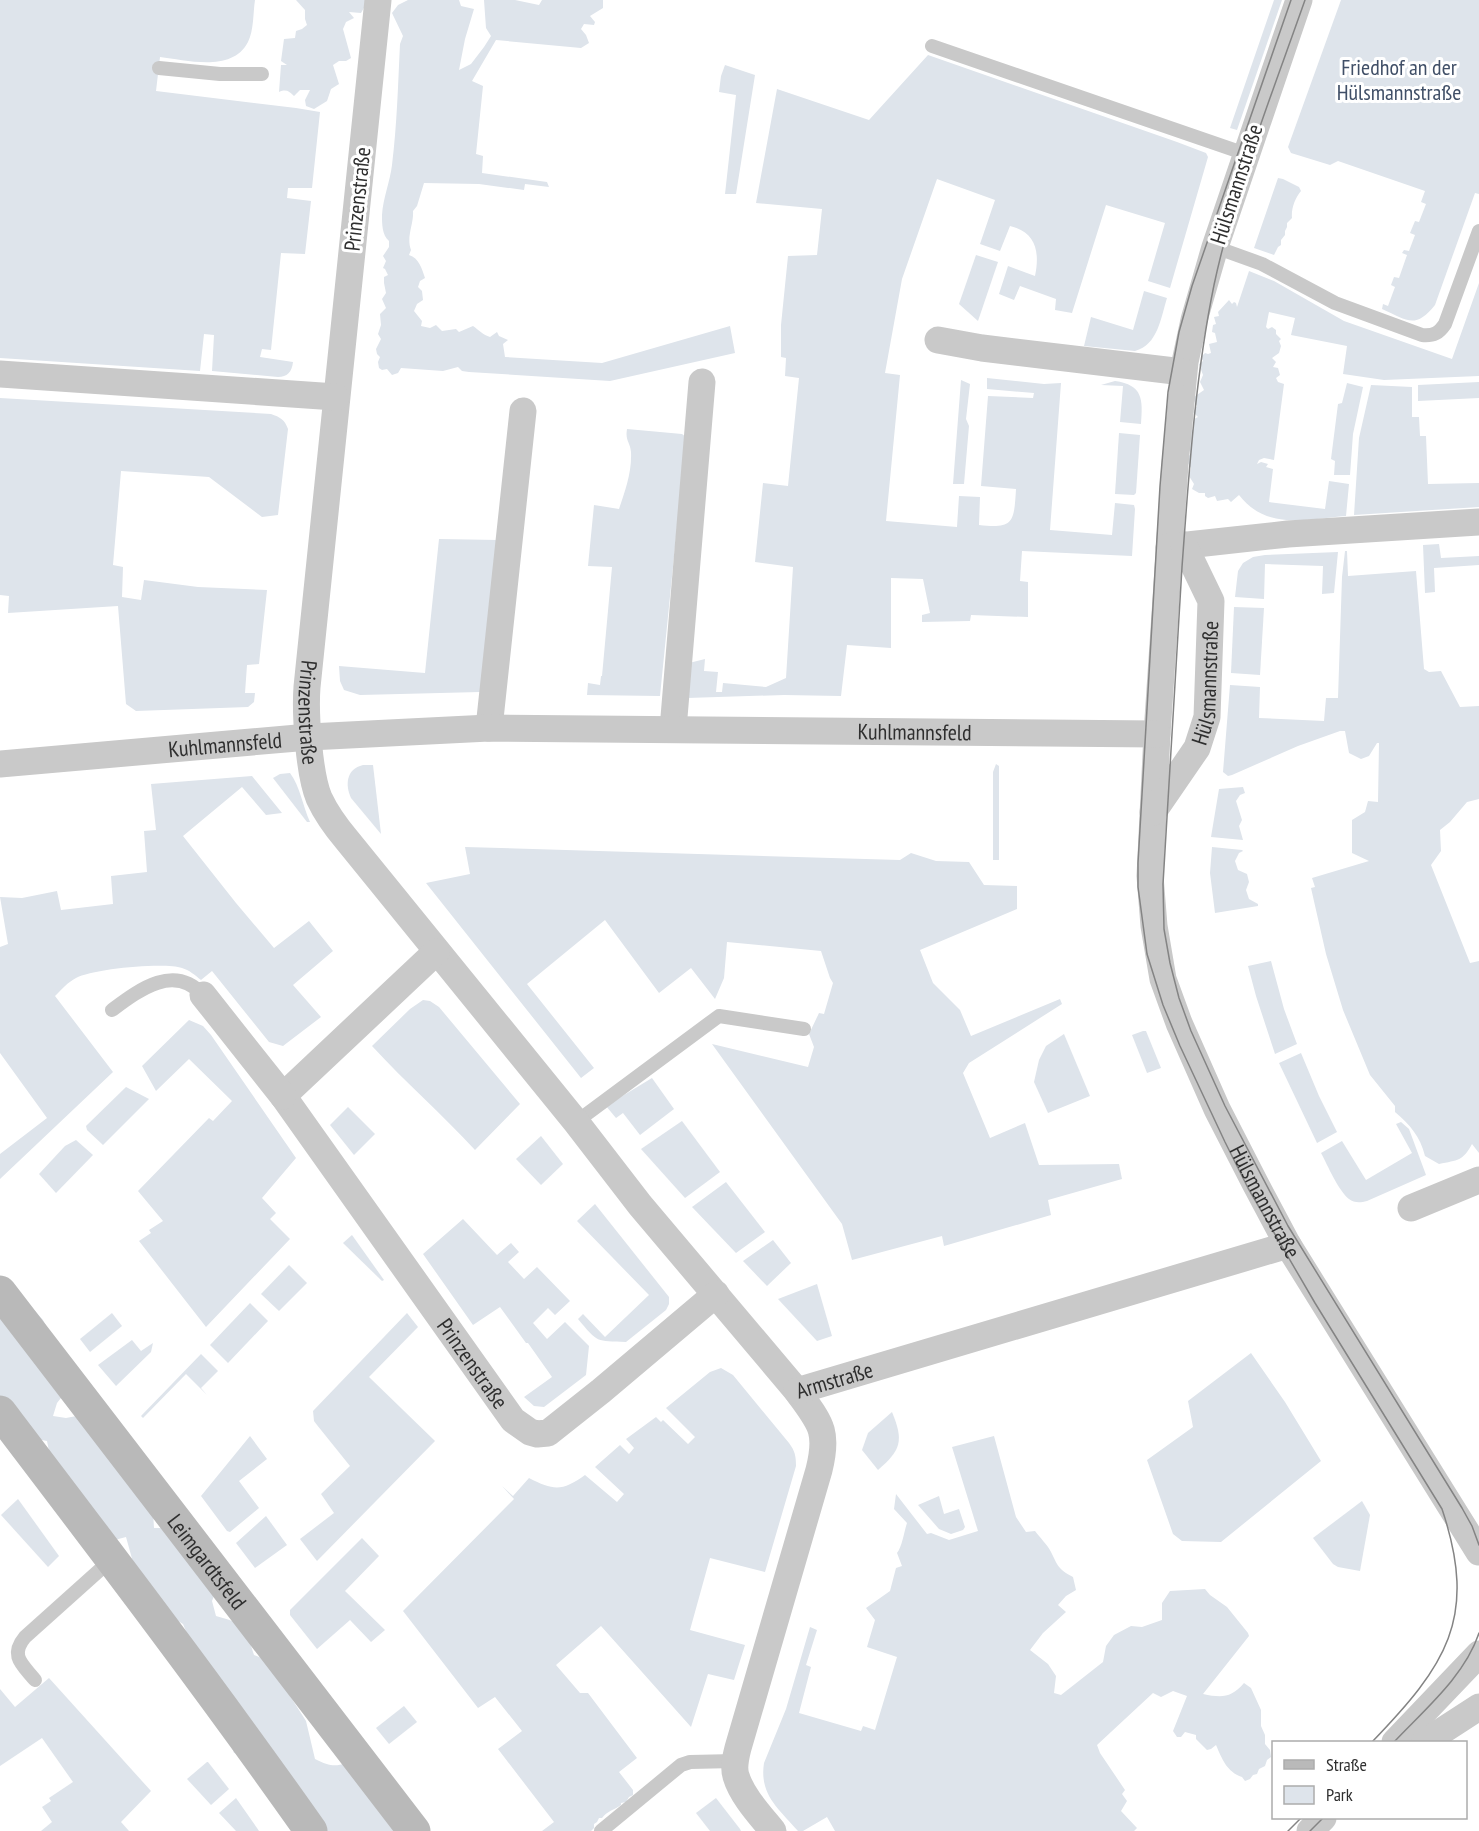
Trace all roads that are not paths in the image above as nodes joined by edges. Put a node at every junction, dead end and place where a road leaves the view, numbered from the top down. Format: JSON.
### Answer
{"nodes":[{"id":1,"x":378,"y":0,"type":"edge"},
{"id":2,"x":1299,"y":0,"type":"edge"},
{"id":3,"x":932,"y":46,"type":"dead end"},
{"id":4,"x":159,"y":68,"type":"dead end"},
{"id":5,"x":262,"y":74,"type":"dead end"},
{"id":6,"x":1246,"y":154,"type":"junction"},
{"id":7,"x":1479,"y":231,"type":"edge"},
{"id":8,"x":1215,"y":247,"type":"junction"},
{"id":9,"x":938,"y":340,"type":"dead end"},
{"id":10,"x":1183,"y":372,"type":"junction"},
{"id":11,"x":0,"y":374,"type":"edge"},
{"id":12,"x":702,"y":382,"type":"dead end"},
{"id":13,"x":336,"y":397,"type":"junction"},
{"id":14,"x":523,"y":411,"type":"dead end"},
{"id":15,"x":1479,"y":522,"type":"edge"},
{"id":16,"x":1176,"y":546,"type":"junction"},
{"id":17,"x":489,"y":728,"type":"junction"},
{"id":18,"x":673,"y":729,"type":"junction"},
{"id":19,"x":1157,"y":734,"type":"junction"},
{"id":20,"x":309,"y":737,"type":"junction"},
{"id":21,"x":0,"y":764,"type":"edge"},
{"id":22,"x":1153,"y":812,"type":"junction"},
{"id":23,"x":436,"y":952,"type":"junction"},
{"id":24,"x":203,"y":995,"type":"joint"},
{"id":25,"x":111,"y":1010,"type":"dead end"},
{"id":26,"x":804,"y":1029,"type":"dead end"},
{"id":27,"x":283,"y":1096,"type":"junction"},
{"id":28,"x":576,"y":1122,"type":"junction"},
{"id":29,"x":1479,"y":1180,"type":"edge"},
{"id":30,"x":1411,"y":1208,"type":"dead end"},
{"id":31,"x":1288,"y":1245,"type":"junction"},
{"id":32,"x":0,"y":1292,"type":"edge"},
{"id":33,"x":717,"y":1294,"type":"junction"},
{"id":34,"x":797,"y":1391,"type":"junction"},
{"id":35,"x":0,"y":1412,"type":"edge"},
{"id":36,"x":1479,"y":1552,"type":"edge"},
{"id":37,"x":112,"y":1559,"type":"junction"},
{"id":38,"x":1478,"y":1650,"type":"edge"},
{"id":39,"x":35,"y":1680,"type":"dead end"},
{"id":40,"x":1479,"y":1707,"type":"edge"},
{"id":41,"x":1397,"y":1741,"type":"edge"},
{"id":42,"x":1428,"y":1741,"type":"edge"},
{"id":43,"x":735,"y":1761,"type":"junction"},
{"id":44,"x":1322,"y":1819,"type":"edge"},
{"id":45,"x":311,"y":1831,"type":"edge"},
{"id":46,"x":414,"y":1831,"type":"edge"},
{"id":47,"x":601,"y":1831,"type":"edge"},
{"id":48,"x":773,"y":1831,"type":"edge"},
{"id":49,"x":1310,"y":1831,"type":"edge"}],
"edges":[{"from":1,"to":13,"type":"street","name":"Prinzenstraße"},
{"from":2,"to":6,"type":"street","name":"Hülsmannstraße"},
{"from":3,"to":6,"type":"lane"},
{"from":4,"to":5,"type":"lane"},
{"from":6,"to":8,"type":"street","name":"Hülsmannstraße"},
{"from":7,"to":8,"type":"lane"},
{"from":8,"to":10,"type":"street","name":"Hülsmannstraße"},
{"from":9,"to":10,"type":"street"},
{"from":10,"to":16,"type":"street","name":"Hülsmannstraße"},
{"from":11,"to":13,"type":"street"},
{"from":12,"to":18,"type":"street"},
{"from":13,"to":20,"type":"street","name":"Prinzenstraße"},
{"from":14,"to":17,"type":"street"},
{"from":15,"to":16,"type":"street"},
{"from":16,"to":19,"type":"street","name":"Hülsmannstraße"},
{"from":16,"to":22,"type":"street","name":"Hülsmannstraße"},
{"from":17,"to":18,"type":"street","name":"Kuhlmannsfeld"},
{"from":17,"to":20,"type":"street","name":"Kuhlmannsfeld"},
{"from":18,"to":19,"type":"street","name":"Kuhlmannsfeld"},
{"from":19,"to":22,"type":"street","name":"Hülsmannstraße"},
{"from":20,"to":21,"type":"street","name":"Kuhlmannsfeld"},
{"from":20,"to":23,"type":"street","name":"Prinzenstraße"},
{"from":22,"to":31,"type":"street","name":"Hülsmannstraße"},
{"from":23,"to":27,"type":"street"},
{"from":23,"to":28,"type":"street","name":"Prinzenstraße"},
{"from":24,"to":25,"type":"lane"},
{"from":24,"to":27,"type":"street","name":"Prinzenstraße"},
{"from":26,"to":28,"type":"lane"},
{"from":27,"to":33,"type":"street","name":"Prinzenstraße"},
{"from":28,"to":33,"type":"street","name":"Prinzenstraße"},
{"from":29,"to":30,"type":"street"},
{"from":31,"to":34,"type":"street","name":"Armstraße"},
{"from":31,"to":36,"type":"street","name":"Hülsmannstraße"},
{"from":32,"to":46,"type":"main road","name":"Leimgardtsfeld"},
{"from":33,"to":34,"type":"street","name":"Prinzenstraße"},
{"from":34,"to":43,"type":"street","name":"Armstraße"},
{"from":35,"to":37,"type":"main road"},
{"from":37,"to":39,"type":"lane"},
{"from":37,"to":45,"type":"main road"},
{"from":38,"to":41,"type":"street"},
{"from":40,"to":42,"type":"street"},
{"from":43,"to":47,"type":"lane"},
{"from":43,"to":48,"type":"street","name":"Armstraße"},
{"from":44,"to":49,"type":"street"}]}
